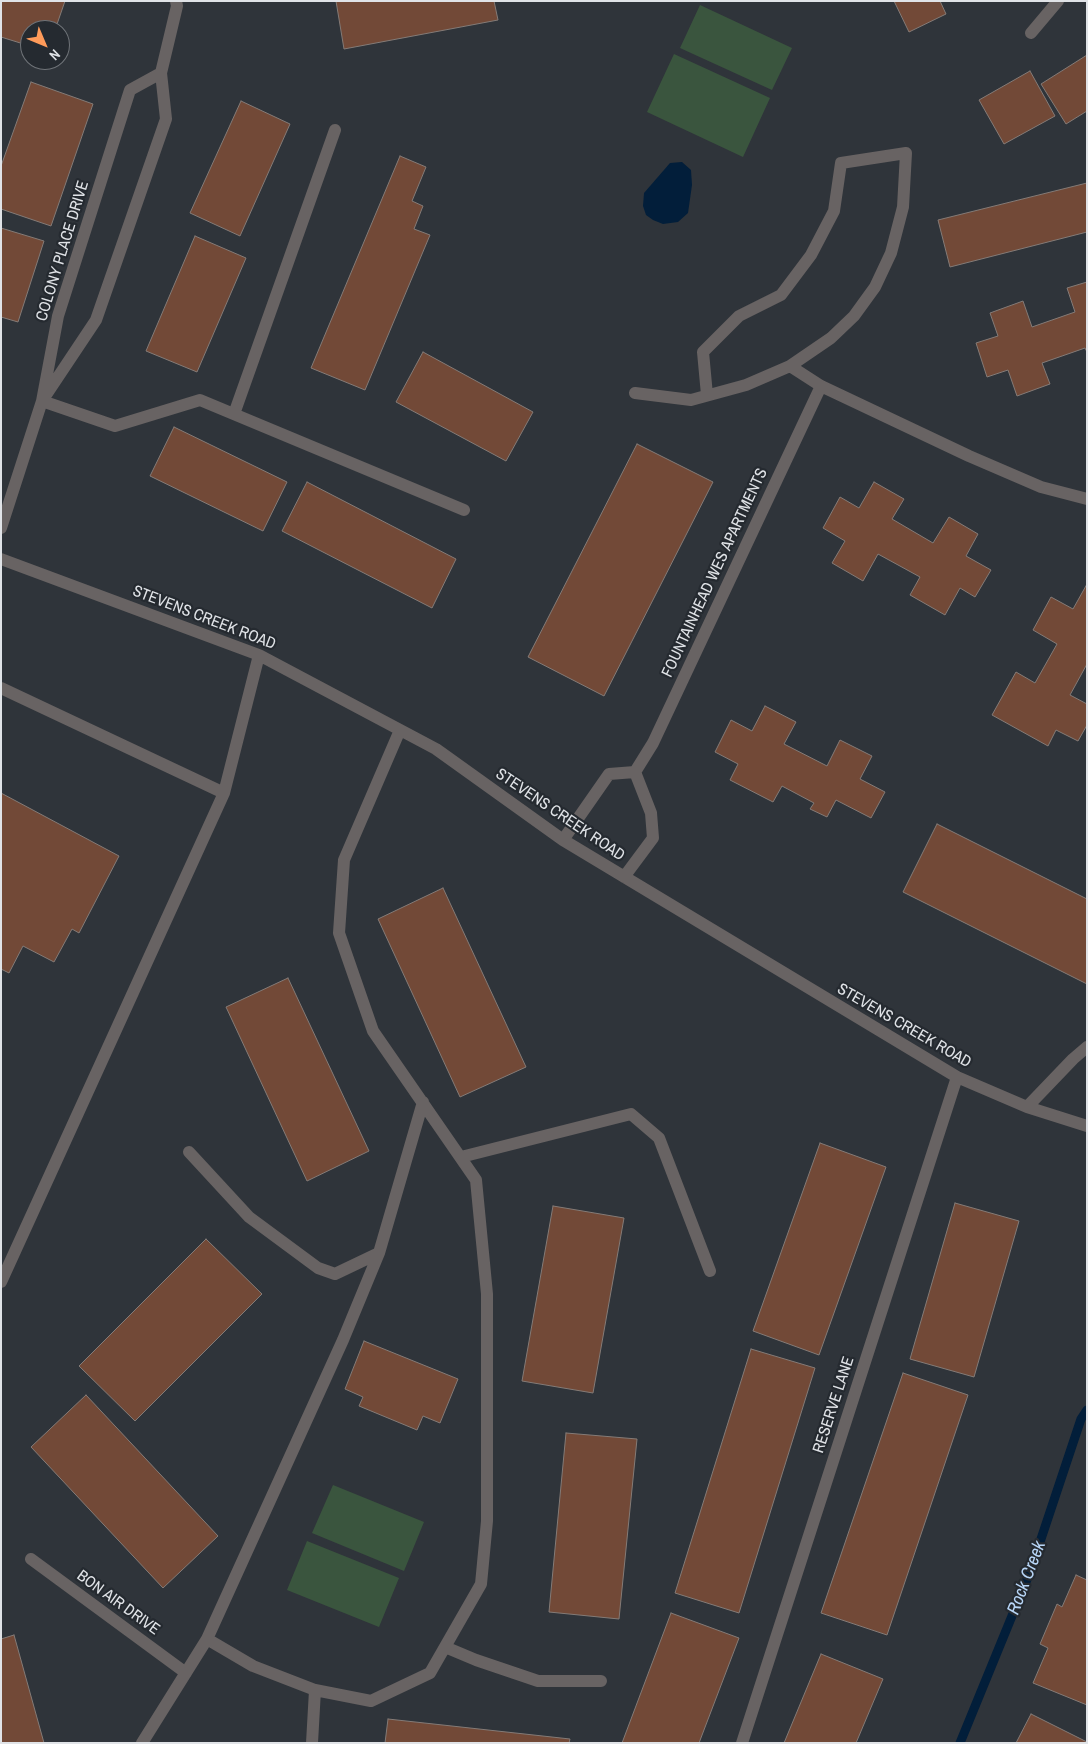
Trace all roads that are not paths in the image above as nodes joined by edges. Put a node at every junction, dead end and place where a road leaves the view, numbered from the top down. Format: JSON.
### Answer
{"nodes":[{"id":1,"x":176,"y":1,"type":"edge"},
{"id":2,"x":1058,"y":1,"type":"edge"},
{"id":3,"x":1030,"y":33,"type":"dead end"},
{"id":4,"x":161,"y":73,"type":"junction"},
{"id":5,"x":335,"y":130,"type":"dead end"},
{"id":6,"x":790,"y":366,"type":"junction"},
{"id":7,"x":822,"y":386,"type":"junction"},
{"id":8,"x":635,"y":393,"type":"dead end"},
{"id":9,"x":707,"y":395,"type":"junction"},
{"id":10,"x":42,"y":401,"type":"junction"},
{"id":11,"x":234,"y":414,"type":"junction"},
{"id":12,"x":1087,"y":499,"type":"edge"},
{"id":13,"x":464,"y":510,"type":"dead end"},
{"id":14,"x":1,"y":528,"type":"edge"},
{"id":15,"x":1,"y":560,"type":"edge"},
{"id":16,"x":259,"y":655,"type":"junction"},
{"id":17,"x":1,"y":688,"type":"edge"},
{"id":18,"x":400,"y":730,"type":"junction"},
{"id":19,"x":635,"y":772,"type":"junction"},
{"id":20,"x":224,"y":793,"type":"junction"},
{"id":21,"x":563,"y":840,"type":"junction"},
{"id":22,"x":624,"y":877,"type":"junction"},
{"id":23,"x":1087,"y":1047,"type":"edge"},
{"id":24,"x":957,"y":1078,"type":"junction"},
{"id":25,"x":422,"y":1102,"type":"junction"},
{"id":26,"x":1027,"y":1107,"type":"junction"},
{"id":27,"x":1087,"y":1126,"type":"edge"},
{"id":28,"x":189,"y":1152,"type":"dead end"},
{"id":29,"x":461,"y":1158,"type":"junction"},
{"id":30,"x":379,"y":1254,"type":"junction"},
{"id":31,"x":710,"y":1271,"type":"dead end"},
{"id":32,"x":1,"y":1282,"type":"edge"},
{"id":33,"x":31,"y":1559,"type":"dead end"},
{"id":34,"x":207,"y":1639,"type":"junction"},
{"id":35,"x":446,"y":1646,"type":"junction"},
{"id":36,"x":186,"y":1673,"type":"junction"},
{"id":37,"x":601,"y":1681,"type":"dead end"},
{"id":38,"x":315,"y":1690,"type":"junction"},
{"id":39,"x":142,"y":1743,"type":"edge"},
{"id":40,"x":312,"y":1743,"type":"edge"},
{"id":41,"x":742,"y":1743,"type":"edge"}],
"edges":[{"from":1,"to":4,"type":"street"},
{"from":2,"to":3,"type":"street"},
{"from":4,"to":10,"type":"street"},
{"from":4,"to":10,"type":"street","name":"COLONY PLACE DRIVE"},
{"from":5,"to":11,"type":"street"},
{"from":6,"to":7,"type":"street"},
{"from":6,"to":9,"type":"street"},
{"from":6,"to":9,"type":"street"},
{"from":7,"to":12,"type":"street"},
{"from":7,"to":19,"type":"street","name":"FOUNTAINHEAD WES APARTMENTS"},
{"from":8,"to":9,"type":"street"},
{"from":10,"to":11,"type":"street"},
{"from":10,"to":14,"type":"street","name":"COLONY PLACE DRIVE"},
{"from":11,"to":13,"type":"street"},
{"from":15,"to":16,"type":"street","name":"STEVENS CREEK ROAD"},
{"from":16,"to":18,"type":"street","name":"STEVENS CREEK ROAD"},
{"from":16,"to":20,"type":"street"},
{"from":17,"to":20,"type":"street"},
{"from":18,"to":21,"type":"street","name":"STEVENS CREEK ROAD"},
{"from":18,"to":25,"type":"street"},
{"from":19,"to":21,"type":"street"},
{"from":19,"to":22,"type":"street"},
{"from":20,"to":32,"type":"street"},
{"from":21,"to":22,"type":"street","name":"STEVENS CREEK ROAD"},
{"from":22,"to":24,"type":"street","name":"STEVENS CREEK ROAD"},
{"from":23,"to":26,"type":"street"},
{"from":24,"to":26,"type":"street","name":"STEVENS CREEK ROAD"},
{"from":24,"to":41,"type":"street","name":"RESERVE LANE"},
{"from":25,"to":29,"type":"street"},
{"from":25,"to":30,"type":"street"},
{"from":26,"to":27,"type":"street","name":"STEVENS CREEK ROAD"},
{"from":28,"to":30,"type":"street"},
{"from":29,"to":31,"type":"street"},
{"from":29,"to":35,"type":"street"},
{"from":30,"to":34,"type":"street"},
{"from":33,"to":36,"type":"street","name":"BON AIR DRIVE"},
{"from":34,"to":36,"type":"street"},
{"from":34,"to":38,"type":"street"},
{"from":35,"to":37,"type":"street"},
{"from":35,"to":38,"type":"street"},
{"from":36,"to":39,"type":"street"},
{"from":38,"to":40,"type":"street"}]}
